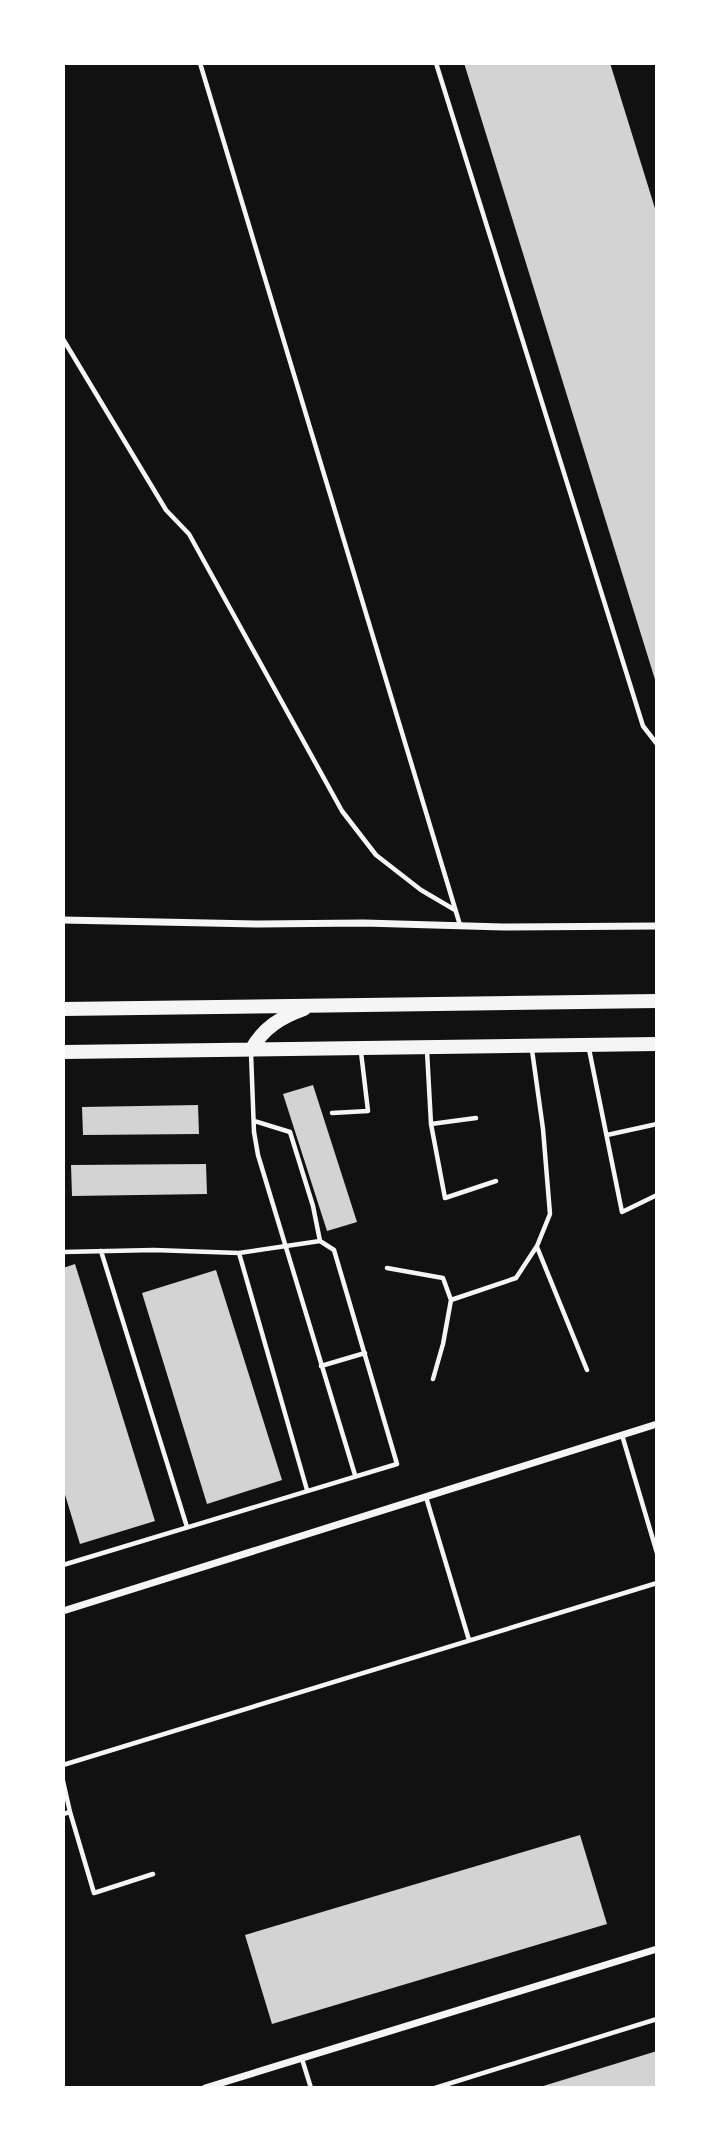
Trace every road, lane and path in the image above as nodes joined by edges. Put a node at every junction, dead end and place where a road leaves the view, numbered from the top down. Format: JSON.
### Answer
{"nodes":[{"id":1,"x":200,"y":63,"type":"edge"},
{"id":2,"x":436,"y":63,"type":"edge"},
{"id":3,"x":63,"y":339,"type":"edge"},
{"id":4,"x":657,"y":744,"type":"edge"},
{"id":5,"x":456,"y":910,"type":"junction"},
{"id":6,"x":63,"y":920,"type":"edge"},
{"id":7,"x":461,"y":926,"type":"junction"},
{"id":8,"x":657,"y":926,"type":"edge"},
{"id":9,"x":657,"y":1001,"type":"edge"},
{"id":10,"x":315,"y":1005,"type":"junction"},
{"id":11,"x":63,"y":1009,"type":"edge"},
{"id":12,"x":657,"y":1044,"type":"edge"},
{"id":13,"x":531,"y":1045,"type":"junction"},
{"id":14,"x":588,"y":1045,"type":"junction"},
{"id":15,"x":426,"y":1047,"type":"junction"},
{"id":16,"x":361,"y":1048,"type":"junction"},
{"id":17,"x":251,"y":1050,"type":"junction"},
{"id":18,"x":63,"y":1052,"type":"edge"},
{"id":19,"x":332,"y":1113,"type":"dead end"},
{"id":20,"x":477,"y":1118,"type":"dead end"},
{"id":21,"x":254,"y":1121,"type":"junction"},
{"id":22,"x":431,"y":1124,"type":"junction"},
{"id":23,"x":657,"y":1124,"type":"edge"},
{"id":24,"x":607,"y":1135,"type":"junction"},
{"id":25,"x":496,"y":1181,"type":"dead end"},
{"id":26,"x":657,"y":1195,"type":"edge"},
{"id":27,"x":320,"y":1241,"type":"junction"},
{"id":28,"x":285,"y":1246,"type":"junction"},
{"id":29,"x":537,"y":1246,"type":"junction"},
{"id":30,"x":101,"y":1251,"type":"junction"},
{"id":31,"x":63,"y":1252,"type":"edge"},
{"id":32,"x":239,"y":1253,"type":"junction"},
{"id":33,"x":387,"y":1268,"type":"dead end"},
{"id":34,"x":451,"y":1300,"type":"junction"},
{"id":35,"x":365,"y":1353,"type":"junction"},
{"id":36,"x":321,"y":1366,"type":"junction"},
{"id":37,"x":587,"y":1370,"type":"dead end"},
{"id":38,"x":433,"y":1379,"type":"dead end"},
{"id":39,"x":657,"y":1424,"type":"edge"},
{"id":40,"x":622,"y":1436,"type":"junction"},
{"id":41,"x":355,"y":1475,"type":"junction"},
{"id":42,"x":307,"y":1490,"type":"junction"},
{"id":43,"x":426,"y":1497,"type":"junction"},
{"id":44,"x":187,"y":1527,"type":"junction"},
{"id":45,"x":657,"y":1553,"type":"edge"},
{"id":46,"x":63,"y":1565,"type":"edge"},
{"id":47,"x":657,"y":1583,"type":"edge"},
{"id":48,"x":63,"y":1611,"type":"edge"},
{"id":49,"x":469,"y":1641,"type":"junction"},
{"id":50,"x":63,"y":1765,"type":"edge"},
{"id":51,"x":63,"y":1781,"type":"edge"},
{"id":52,"x":70,"y":1811,"type":"junction"},
{"id":53,"x":63,"y":1814,"type":"edge"},
{"id":54,"x":153,"y":1874,"type":"dead end"},
{"id":55,"x":657,"y":1949,"type":"edge"},
{"id":56,"x":657,"y":2019,"type":"edge"},
{"id":57,"x":301,"y":2058,"type":"junction"},
{"id":58,"x":205,"y":2088,"type":"edge"},
{"id":59,"x":311,"y":2088,"type":"edge"},
{"id":60,"x":435,"y":2088,"type":"edge"}],
"edges":[{"from":1,"to":5,"type":"lane"},
{"from":2,"to":4,"type":"lane"},
{"from":3,"to":5,"type":"lane"},
{"from":5,"to":7,"type":"lane"},
{"from":6,"to":7,"type":"street"},
{"from":7,"to":8,"type":"street"},
{"from":9,"to":10,"type":"main road"},
{"from":10,"to":11,"type":"main road"},
{"from":10,"to":17,"type":"main road"},
{"from":12,"to":14,"type":"main road"},
{"from":13,"to":14,"type":"main road"},
{"from":13,"to":15,"type":"main road"},
{"from":13,"to":29,"type":"lane"},
{"from":14,"to":24,"type":"lane"},
{"from":15,"to":16,"type":"main road"},
{"from":15,"to":22,"type":"lane"},
{"from":16,"to":17,"type":"main road"},
{"from":16,"to":19,"type":"lane"},
{"from":17,"to":18,"type":"main road"},
{"from":17,"to":21,"type":"lane"},
{"from":20,"to":22,"type":"lane"},
{"from":21,"to":27,"type":"lane"},
{"from":21,"to":28,"type":"lane"},
{"from":22,"to":25,"type":"lane"},
{"from":23,"to":24,"type":"lane"},
{"from":24,"to":26,"type":"lane"},
{"from":27,"to":28,"type":"lane"},
{"from":27,"to":35,"type":"lane"},
{"from":28,"to":32,"type":"lane"},
{"from":28,"to":36,"type":"lane"},
{"from":29,"to":34,"type":"lane"},
{"from":29,"to":37,"type":"lane"},
{"from":30,"to":31,"type":"lane"},
{"from":30,"to":32,"type":"lane"},
{"from":30,"to":44,"type":"lane"},
{"from":32,"to":42,"type":"lane"},
{"from":33,"to":34,"type":"lane"},
{"from":34,"to":38,"type":"lane"},
{"from":35,"to":36,"type":"lane"},
{"from":35,"to":41,"type":"lane"},
{"from":36,"to":41,"type":"lane"},
{"from":39,"to":40,"type":"street"},
{"from":40,"to":43,"type":"street"},
{"from":40,"to":45,"type":"lane"},
{"from":41,"to":42,"type":"lane"},
{"from":42,"to":44,"type":"lane"},
{"from":43,"to":48,"type":"street"},
{"from":43,"to":49,"type":"lane"},
{"from":44,"to":46,"type":"lane"},
{"from":47,"to":49,"type":"lane"},
{"from":49,"to":50,"type":"lane"},
{"from":51,"to":52,"type":"lane"},
{"from":52,"to":53,"type":"lane"},
{"from":52,"to":54,"type":"lane"},
{"from":55,"to":57,"type":"street"},
{"from":56,"to":60,"type":"lane"},
{"from":57,"to":58,"type":"street"},
{"from":57,"to":59,"type":"lane"}]}
